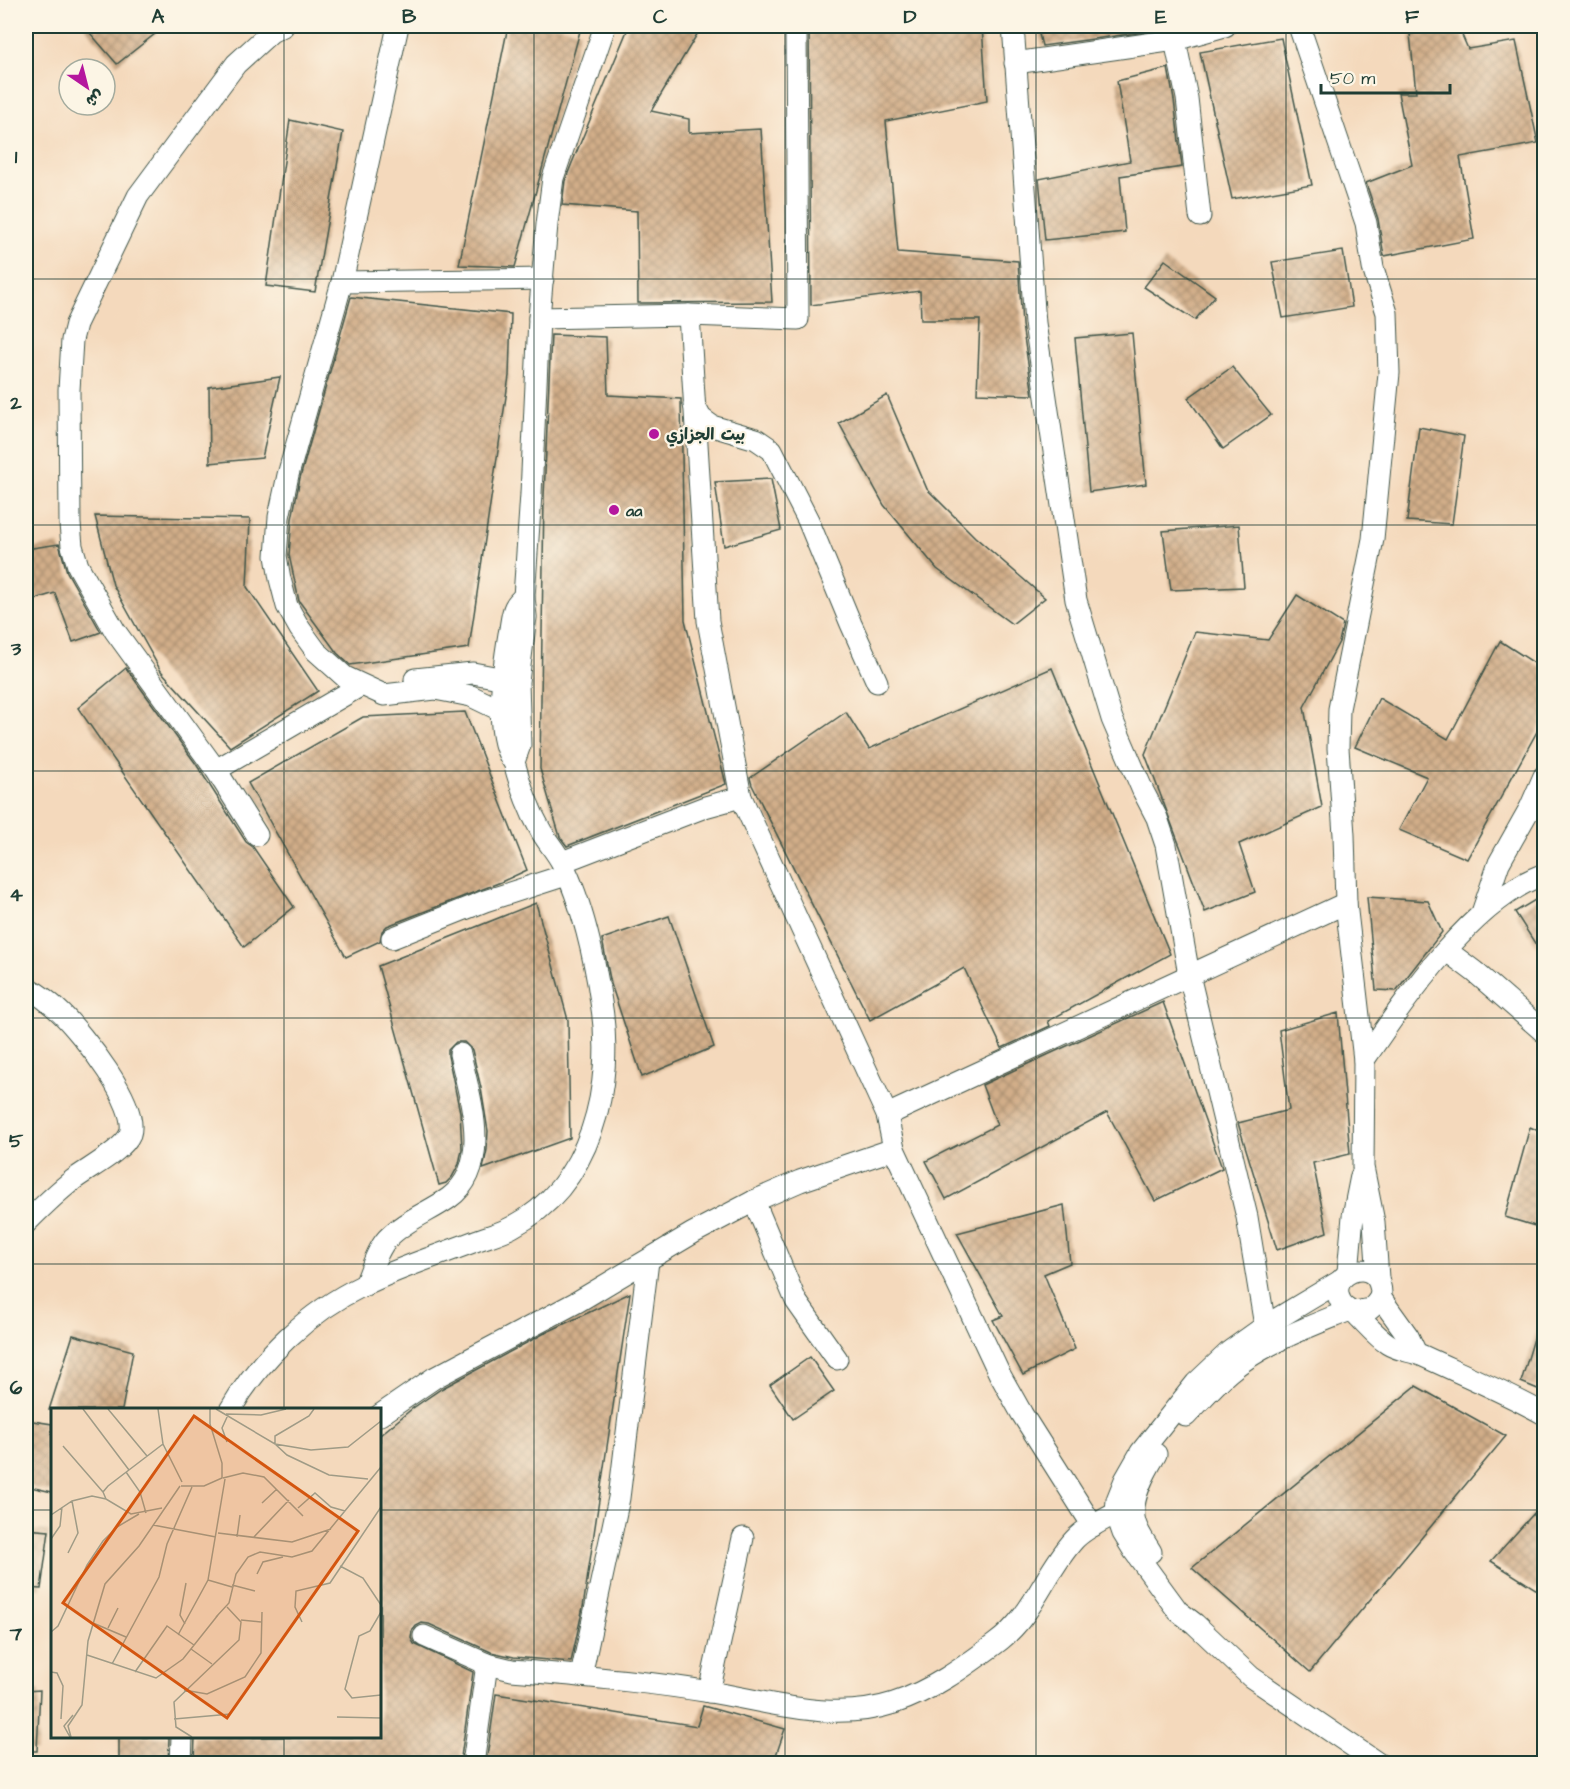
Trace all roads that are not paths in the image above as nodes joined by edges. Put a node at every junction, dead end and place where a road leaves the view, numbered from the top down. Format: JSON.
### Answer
{"nodes":[{"id":1,"x":283,"y":26,"type":"edge"},
{"id":2,"x":398,"y":26,"type":"edge"},
{"id":3,"x":605,"y":26,"type":"edge"},
{"id":4,"x":796,"y":26,"type":"edge"},
{"id":5,"x":1013,"y":26,"type":"edge"},
{"id":6,"x":1225,"y":26,"type":"edge"},
{"id":7,"x":1299,"y":26,"type":"edge"},
{"id":8,"x":1175,"y":40,"type":"junction"},
{"id":9,"x":1015,"y":63,"type":"junction"},
{"id":10,"x":1200,"y":216,"type":"dead end"},
{"id":11,"x":543,"y":279,"type":"junction"},
{"id":12,"x":342,"y":282,"type":"junction"},
{"id":13,"x":689,"y":315,"type":"junction"},
{"id":14,"x":539,"y":318,"type":"junction"},
{"id":15,"x":694,"y":405,"type":"junction"},
{"id":16,"x":510,"y":681,"type":"junction"},
{"id":17,"x":878,"y":682,"type":"dead end"},
{"id":18,"x":368,"y":689,"type":"junction"},
{"id":19,"x":502,"y":711,"type":"junction"},
{"id":20,"x":514,"y":762,"type":"junction"},
{"id":21,"x":216,"y":770,"type":"junction"},
{"id":22,"x":1545,"y":776,"type":"edge"},
{"id":23,"x":741,"y":797,"type":"junction"},
{"id":24,"x":257,"y":834,"type":"dead end"},
{"id":25,"x":564,"y":868,"type":"junction"},
{"id":26,"x":1545,"y":874,"type":"edge"},
{"id":27,"x":1346,"y":903,"type":"junction"},
{"id":28,"x":1482,"y":913,"type":"junction"},
{"id":29,"x":392,"y":938,"type":"dead end"},
{"id":30,"x":1447,"y":951,"type":"junction"},
{"id":31,"x":1188,"y":975,"type":"junction"},
{"id":32,"x":26,"y":987,"type":"edge"},
{"id":33,"x":1545,"y":1032,"type":"edge"},
{"id":34,"x":460,"y":1054,"type":"dead end"},
{"id":35,"x":1364,"y":1060,"type":"junction"},
{"id":36,"x":887,"y":1115,"type":"junction"},
{"id":37,"x":894,"y":1149,"type":"junction"},
{"id":38,"x":1363,"y":1167,"type":"junction"},
{"id":39,"x":754,"y":1201,"type":"junction"},
{"id":40,"x":26,"y":1223,"type":"edge"},
{"id":41,"x":648,"y":1261,"type":"junction"},
{"id":42,"x":1344,"y":1277,"type":"junction"},
{"id":43,"x":365,"y":1285,"type":"junction"},
{"id":44,"x":1379,"y":1288,"type":"junction"},
{"id":45,"x":1352,"y":1311,"type":"junction"},
{"id":46,"x":1264,"y":1326,"type":"junction"},
{"id":47,"x":1416,"y":1353,"type":"junction"},
{"id":48,"x":837,"y":1359,"type":"dead end"},
{"id":49,"x":1201,"y":1388,"type":"junction"},
{"id":50,"x":231,"y":1408,"type":"edge"},
{"id":51,"x":381,"y":1414,"type":"edge"},
{"id":52,"x":1545,"y":1414,"type":"edge"},
{"id":53,"x":1116,"y":1513,"type":"junction"},
{"id":54,"x":1093,"y":1526,"type":"junction"},
{"id":55,"x":743,"y":1538,"type":"dead end"},
{"id":56,"x":1195,"y":1624,"type":"junction"},
{"id":57,"x":424,"y":1635,"type":"dead end"},
{"id":58,"x":487,"y":1664,"type":"junction"},
{"id":59,"x":581,"y":1676,"type":"junction"},
{"id":60,"x":709,"y":1692,"type":"junction"},
{"id":61,"x":182,"y":1738,"type":"edge"},
{"id":62,"x":181,"y":1764,"type":"edge"},
{"id":63,"x":473,"y":1764,"type":"edge"},
{"id":64,"x":1379,"y":1764,"type":"edge"}],
"edges":[{"from":1,"to":21,"type":"street"},
{"from":2,"to":12,"type":"street"},
{"from":3,"to":11,"type":"street"},
{"from":4,"to":13,"type":"street"},
{"from":5,"to":9,"type":"street"},
{"from":6,"to":8,"type":"street"},
{"from":7,"to":27,"type":"street"},
{"from":8,"to":9,"type":"street"},
{"from":8,"to":10,"type":"street"},
{"from":9,"to":31,"type":"street"},
{"from":11,"to":12,"type":"street"},
{"from":11,"to":14,"type":"street"},
{"from":12,"to":18,"type":"street"},
{"from":13,"to":14,"type":"street"},
{"from":13,"to":15,"type":"street"},
{"from":14,"to":16,"type":"street"},
{"from":15,"to":17,"type":"street"},
{"from":15,"to":23,"type":"street"},
{"from":16,"to":18,"type":"street"},
{"from":16,"to":19,"type":"street"},
{"from":16,"to":20,"type":"street"},
{"from":18,"to":19,"type":"street"},
{"from":18,"to":21,"type":"street"},
{"from":19,"to":20,"type":"street"},
{"from":20,"to":25,"type":"street"},
{"from":21,"to":24,"type":"street"},
{"from":22,"to":28,"type":"street"},
{"from":23,"to":25,"type":"street"},
{"from":23,"to":36,"type":"street"},
{"from":25,"to":29,"type":"street"},
{"from":25,"to":43,"type":"street"},
{"from":26,"to":28,"type":"street"},
{"from":27,"to":31,"type":"street"},
{"from":27,"to":35,"type":"street"},
{"from":28,"to":30,"type":"street"},
{"from":30,"to":33,"type":"street"},
{"from":30,"to":35,"type":"street"},
{"from":31,"to":36,"type":"street"},
{"from":31,"to":46,"type":"street"},
{"from":32,"to":40,"type":"street"},
{"from":34,"to":43,"type":"street"},
{"from":35,"to":38,"type":"street"},
{"from":36,"to":37,"type":"street"},
{"from":37,"to":39,"type":"street"},
{"from":37,"to":54,"type":"street"},
{"from":38,"to":42,"type":"street"},
{"from":38,"to":44,"type":"street"},
{"from":39,"to":41,"type":"street"},
{"from":39,"to":48,"type":"street"},
{"from":41,"to":51,"type":"street"},
{"from":41,"to":59,"type":"street"},
{"from":42,"to":44,"type":"street"},
{"from":42,"to":45,"type":"street"},
{"from":42,"to":46,"type":"street"},
{"from":43,"to":50,"type":"street"},
{"from":44,"to":45,"type":"street"},
{"from":44,"to":47,"type":"street"},
{"from":45,"to":47,"type":"street"},
{"from":45,"to":49,"type":"street"},
{"from":46,"to":49,"type":"street"},
{"from":47,"to":52,"type":"street"},
{"from":49,"to":53,"type":"street"},
{"from":49,"to":56,"type":"street"},
{"from":53,"to":54,"type":"street"},
{"from":53,"to":56,"type":"street"},
{"from":54,"to":60,"type":"street"},
{"from":55,"to":60,"type":"street"},
{"from":56,"to":64,"type":"street"},
{"from":57,"to":58,"type":"street"},
{"from":58,"to":59,"type":"street"},
{"from":58,"to":63,"type":"street"},
{"from":59,"to":60,"type":"street"},
{"from":61,"to":62,"type":"street"}]}
